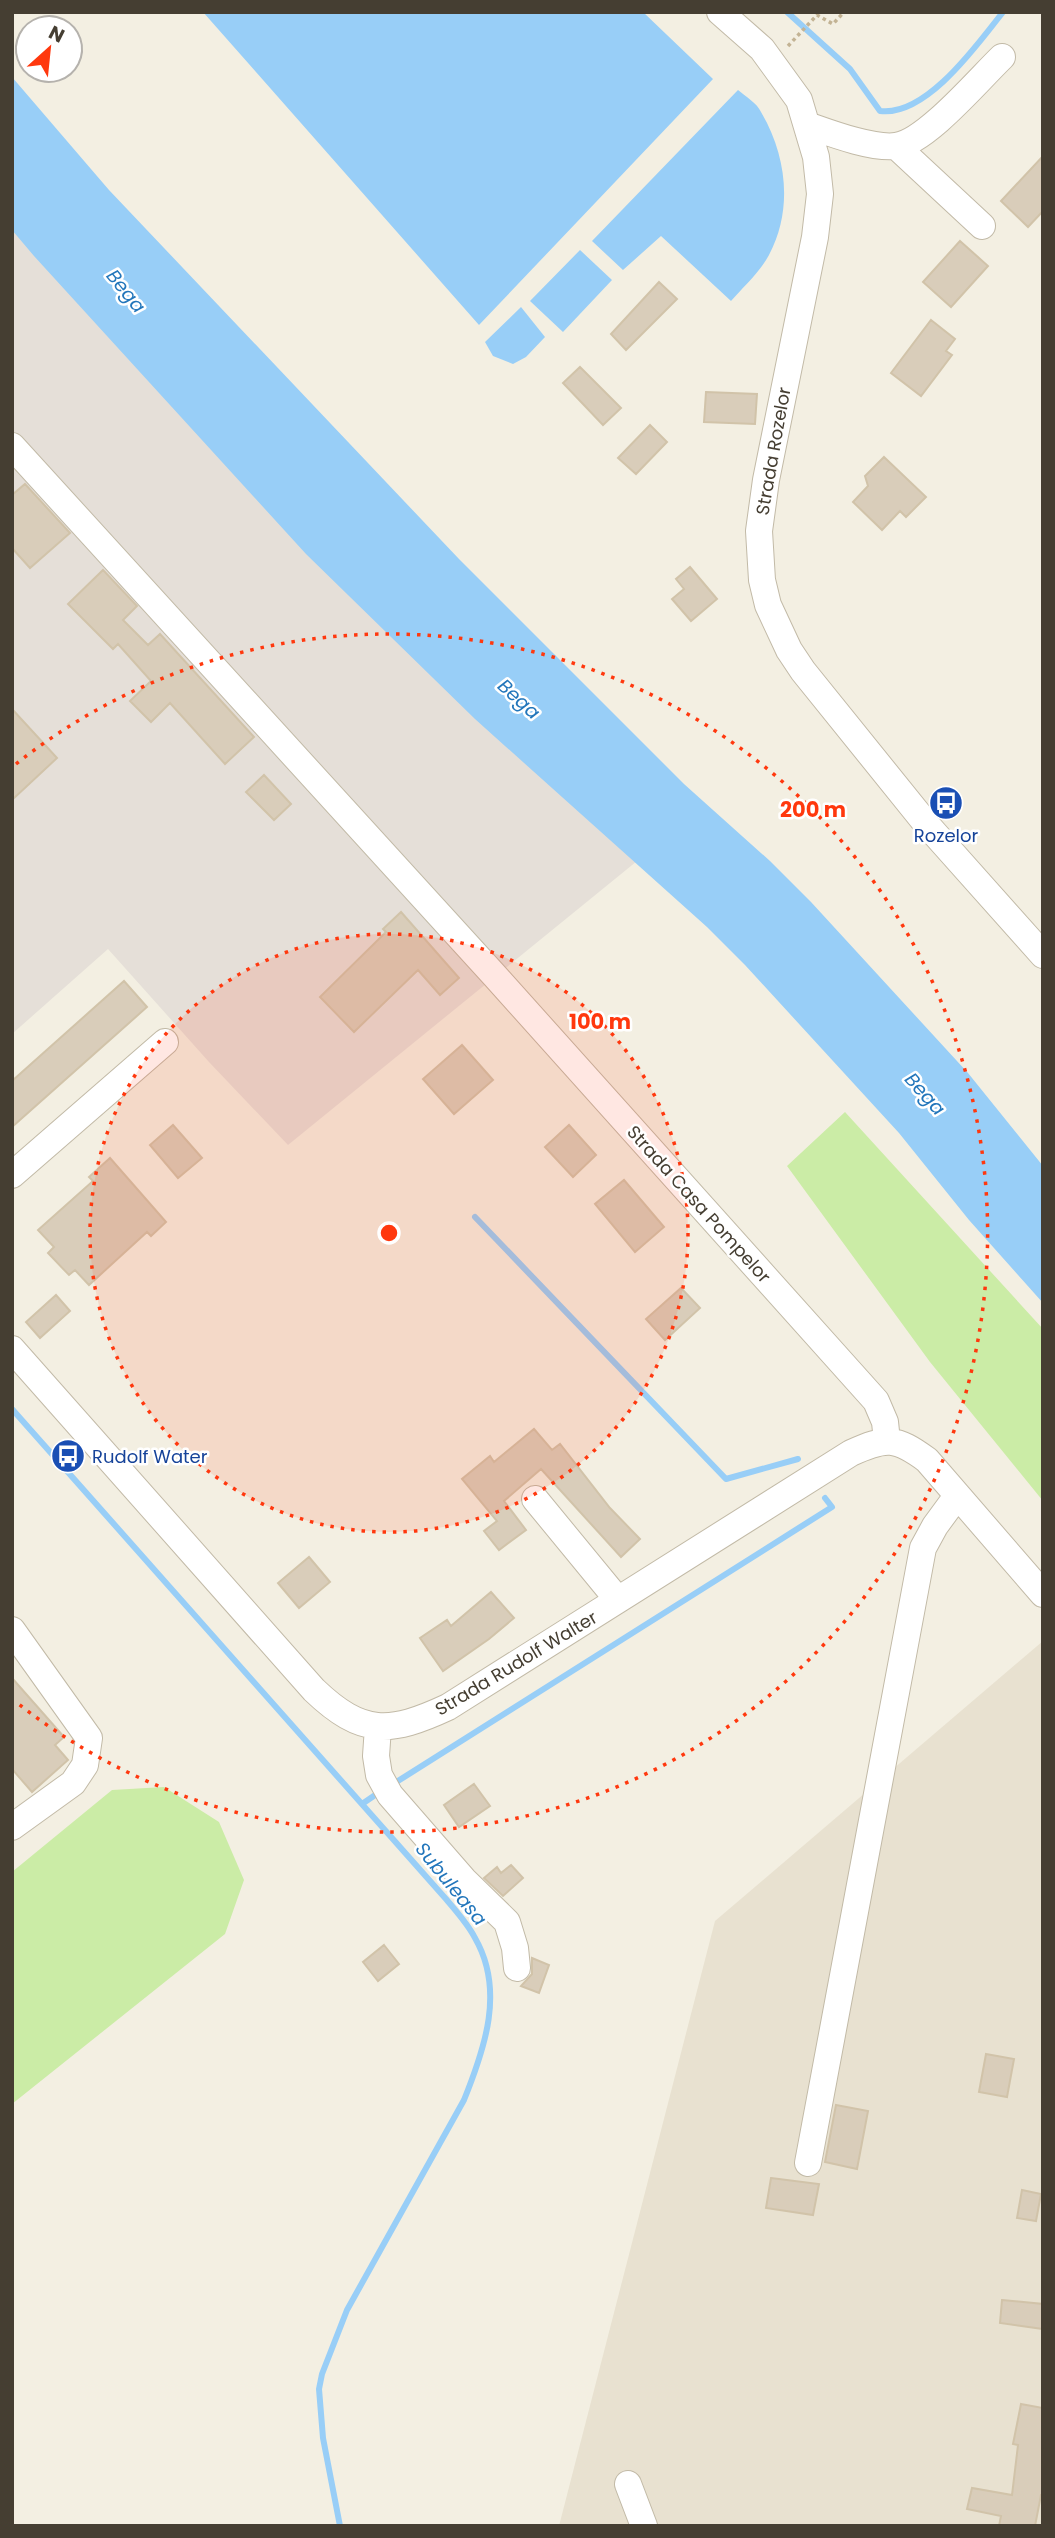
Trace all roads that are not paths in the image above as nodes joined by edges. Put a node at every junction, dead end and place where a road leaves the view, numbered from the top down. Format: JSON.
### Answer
{"nodes":[{"id":1,"x":720,"y":12,"type":"edge"},
{"id":2,"x":1002,"y":57,"type":"dead end"},
{"id":3,"x":807,"y":125,"type":"junction"},
{"id":4,"x":896,"y":146,"type":"junction"},
{"id":5,"x":982,"y":226,"type":"dead end"},
{"id":6,"x":12,"y":446,"type":"edge"},
{"id":7,"x":1043,"y":954,"type":"edge"},
{"id":8,"x":165,"y":1042,"type":"dead end"},
{"id":9,"x":12,"y":1175,"type":"edge"},
{"id":10,"x":12,"y":1349,"type":"edge"},
{"id":11,"x":887,"y":1441,"type":"junction"},
{"id":12,"x":957,"y":1496,"type":"junction"},
{"id":13,"x":535,"y":1499,"type":"dead end"},
{"id":14,"x":1043,"y":1594,"type":"edge"},
{"id":15,"x":618,"y":1600,"type":"junction"},
{"id":16,"x":12,"y":1630,"type":"edge"},
{"id":17,"x":378,"y":1727,"type":"junction"},
{"id":18,"x":12,"y":1827,"type":"edge"},
{"id":19,"x":517,"y":1968,"type":"dead end"},
{"id":20,"x":808,"y":2163,"type":"dead end"},
{"id":21,"x":628,"y":2484,"type":"dead end"},
{"id":22,"x":644,"y":2526,"type":"edge"}],
"edges":[{"from":1,"to":3,"type":"street","name":"Strada Rozelor"},
{"from":2,"to":4,"type":"street"},
{"from":3,"to":4,"type":"street"},
{"from":3,"to":7,"type":"street","name":"Strada Rozelor"},
{"from":4,"to":5,"type":"street"},
{"from":6,"to":11,"type":"street","name":"Strada Casa Pompelor"},
{"from":8,"to":9,"type":"street"},
{"from":10,"to":17,"type":"street","name":"Strada Rudolf Walter"},
{"from":11,"to":12,"type":"street"},
{"from":11,"to":15,"type":"street","name":"Strada Rudolf Walter"},
{"from":12,"to":14,"type":"street"},
{"from":12,"to":20,"type":"street"},
{"from":13,"to":15,"type":"street"},
{"from":15,"to":17,"type":"street","name":"Strada Rudolf Walter"},
{"from":16,"to":18,"type":"street"},
{"from":17,"to":19,"type":"street"},
{"from":21,"to":22,"type":"street"}]}
